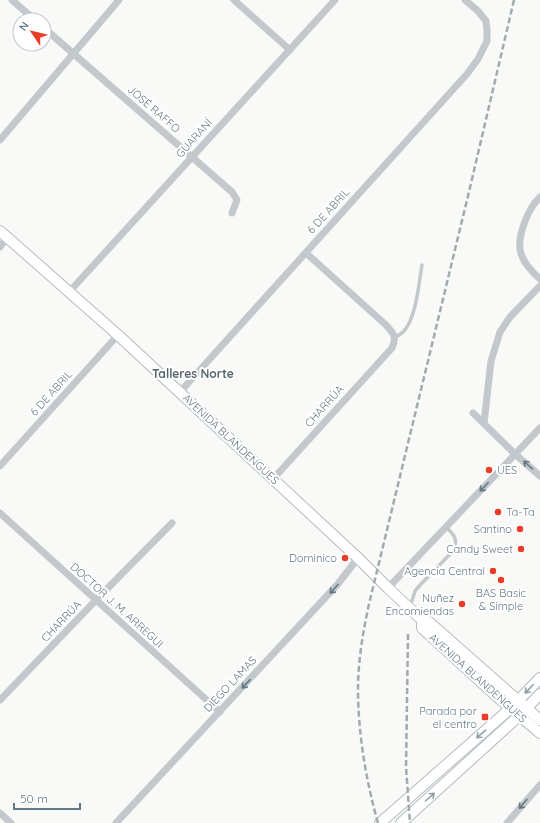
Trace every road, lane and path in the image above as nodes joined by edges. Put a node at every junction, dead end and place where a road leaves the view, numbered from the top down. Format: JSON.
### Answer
{"nodes":[{"id":1,"x":12,"y":0,"type":"edge"},
{"id":2,"x":119,"y":0,"type":"edge"},
{"id":3,"x":234,"y":0,"type":"edge"},
{"id":4,"x":335,"y":0,"type":"edge"},
{"id":5,"x":465,"y":0,"type":"edge"},
{"id":6,"x":26,"y":12,"type":"edge"},
{"id":7,"x":52,"y":35,"type":"edge"},
{"id":8,"x":290,"y":50,"type":"junction"},
{"id":9,"x":73,"y":54,"type":"junction"},
{"id":10,"x":0,"y":140,"type":"edge"},
{"id":11,"x":192,"y":157,"type":"junction"},
{"id":12,"x":540,"y":196,"type":"edge"},
{"id":13,"x":232,"y":212,"type":"dead end"},
{"id":14,"x":4,"y":234,"type":"edge"},
{"id":15,"x":0,"y":247,"type":"edge"},
{"id":16,"x":306,"y":253,"type":"junction"},
{"id":17,"x":422,"y":265,"type":"dead end"},
{"id":18,"x":540,"y":279,"type":"edge"},
{"id":19,"x":540,"y":286,"type":"edge"},
{"id":20,"x":70,"y":292,"type":"junction"},
{"id":21,"x":118,"y":335,"type":"junction"},
{"id":22,"x":395,"y":337,"type":"junction"},
{"id":23,"x":180,"y":392,"type":"junction"},
{"id":24,"x":473,"y":413,"type":"dead end"},
{"id":25,"x":484,"y":423,"type":"junction"},
{"id":26,"x":540,"y":428,"type":"edge"},
{"id":27,"x":515,"y":454,"type":"junction"},
{"id":28,"x":0,"y":466,"type":"edge"},
{"id":29,"x":540,"y":476,"type":"edge"},
{"id":30,"x":273,"y":479,"type":"junction"},
{"id":31,"x":0,"y":513,"type":"edge"},
{"id":32,"x":172,"y":523,"type":"dead end"},
{"id":33,"x":446,"y":527,"type":"junction"},
{"id":34,"x":358,"y":558,"type":"junction"},
{"id":35,"x":388,"y":588,"type":"junction"},
{"id":36,"x":96,"y":600,"type":"junction"},
{"id":37,"x":409,"y":608,"type":"junction"},
{"id":38,"x":422,"y":620,"type":"junction"},
{"id":39,"x":540,"y":678,"type":"edge"},
{"id":40,"x":540,"y":694,"type":"edge"},
{"id":41,"x":0,"y":700,"type":"edge"},
{"id":42,"x":518,"y":700,"type":"junction"},
{"id":43,"x":511,"y":708,"type":"junction"},
{"id":44,"x":523,"y":711,"type":"junction"},
{"id":45,"x":220,"y":712,"type":"junction"},
{"id":46,"x":540,"y":720,"type":"edge"},
{"id":47,"x":540,"y":733,"type":"edge"},
{"id":48,"x":540,"y":785,"type":"edge"},
{"id":49,"x":0,"y":813,"type":"edge"},
{"id":50,"x":11,"y":823,"type":"edge"},
{"id":51,"x":116,"y":823,"type":"edge"},
{"id":52,"x":380,"y":823,"type":"edge"},
{"id":53,"x":401,"y":823,"type":"edge"},
{"id":54,"x":507,"y":823,"type":"edge"}],
"edges":[{"from":1,"to":6,"type":"street"},
{"from":2,"to":9,"type":"street"},
{"from":3,"to":8,"type":"street"},
{"from":4,"to":8,"type":"street","name":"GUARANÍ"},
{"from":5,"to":16,"type":"street","name":"6 DE ABRIL"},
{"from":7,"to":9,"type":"street","name":"JOSÉ RAFFO"},
{"from":8,"to":11,"type":"street","name":"GUARANÍ"},
{"from":9,"to":10,"type":"street"},
{"from":9,"to":11,"type":"street","name":"JOSÉ RAFFO"},
{"from":11,"to":13,"type":"street","name":"JOSÉ RAFFO"},
{"from":11,"to":20,"type":"street","name":"GUARANÍ"},
{"from":12,"to":18,"type":"street"},
{"from":14,"to":15,"type":"street"},
{"from":14,"to":20,"type":"street","name":"AVENIDA BLANDENGUES"},
{"from":16,"to":22,"type":"street"},
{"from":16,"to":23,"type":"street","name":"6 DE ABRIL"},
{"from":17,"to":22,"type":"lane"},
{"from":19,"to":25,"type":"street"},
{"from":20,"to":21,"type":"street","name":"AVENIDA BLANDENGUES"},
{"from":21,"to":23,"type":"street","name":"AVENIDA BLANDENGUES"},
{"from":21,"to":28,"type":"street","name":"6 DE ABRIL"},
{"from":22,"to":30,"type":"street","name":"CHARRÚA"},
{"from":23,"to":30,"type":"street","name":"AVENIDA BLANDENGUES"},
{"from":24,"to":25,"type":"street"},
{"from":25,"to":27,"type":"street"},
{"from":26,"to":27,"type":"street"},
{"from":29,"to":27,"type":"street","one_way":true},
{"from":27,"to":33,"type":"street","one_way":true},
{"from":30,"to":34,"type":"street","name":"AVENIDA BLANDENGUES"},
{"from":31,"to":36,"type":"street","name":"DOCTOR J. M. ARREGUI"},
{"from":32,"to":36,"type":"street","name":"CHARRÚA"},
{"from":33,"to":35,"type":"street"},
{"from":33,"to":37,"type":"lane"},
{"from":34,"to":35,"type":"street","name":"AVENIDA BLANDENGUES"},
{"from":34,"to":45,"type":"street","name":"DIEGO LAMAS","one_way":true},
{"from":35,"to":37,"type":"street","name":"AVENIDA BLANDENGUES"},
{"from":36,"to":41,"type":"street","name":"CHARRÚA"},
{"from":36,"to":45,"type":"street","name":"DOCTOR J. M. ARREGUI"},
{"from":37,"to":38,"type":"street","name":"AVENIDA BLANDENGUES"},
{"from":38,"to":42,"type":"street","name":"AVENIDA BLANDENGUES"},
{"from":38,"to":43,"type":"street","name":"AVENIDA BLANDENGUES"},
{"from":39,"to":42,"type":"street","one_way":true},
{"from":40,"to":44,"type":"street"},
{"from":42,"to":43,"type":"street"},
{"from":42,"to":44,"type":"street","name":"AVENIDA BLANDENGUES"},
{"from":43,"to":44,"type":"street","name":"AVENIDA BLANDENGUES"},
{"from":43,"to":52,"type":"street","one_way":true},
{"from":44,"to":46,"type":"street","name":"AVENIDA BLANDENGUES"},
{"from":44,"to":47,"type":"street","name":"AVENIDA BLANDENGUES"},
{"from":53,"to":44,"type":"street","one_way":true},
{"from":45,"to":51,"type":"street","name":"DIEGO LAMAS"},
{"from":48,"to":54,"type":"street","one_way":true},
{"from":49,"to":50,"type":"street"}]}
